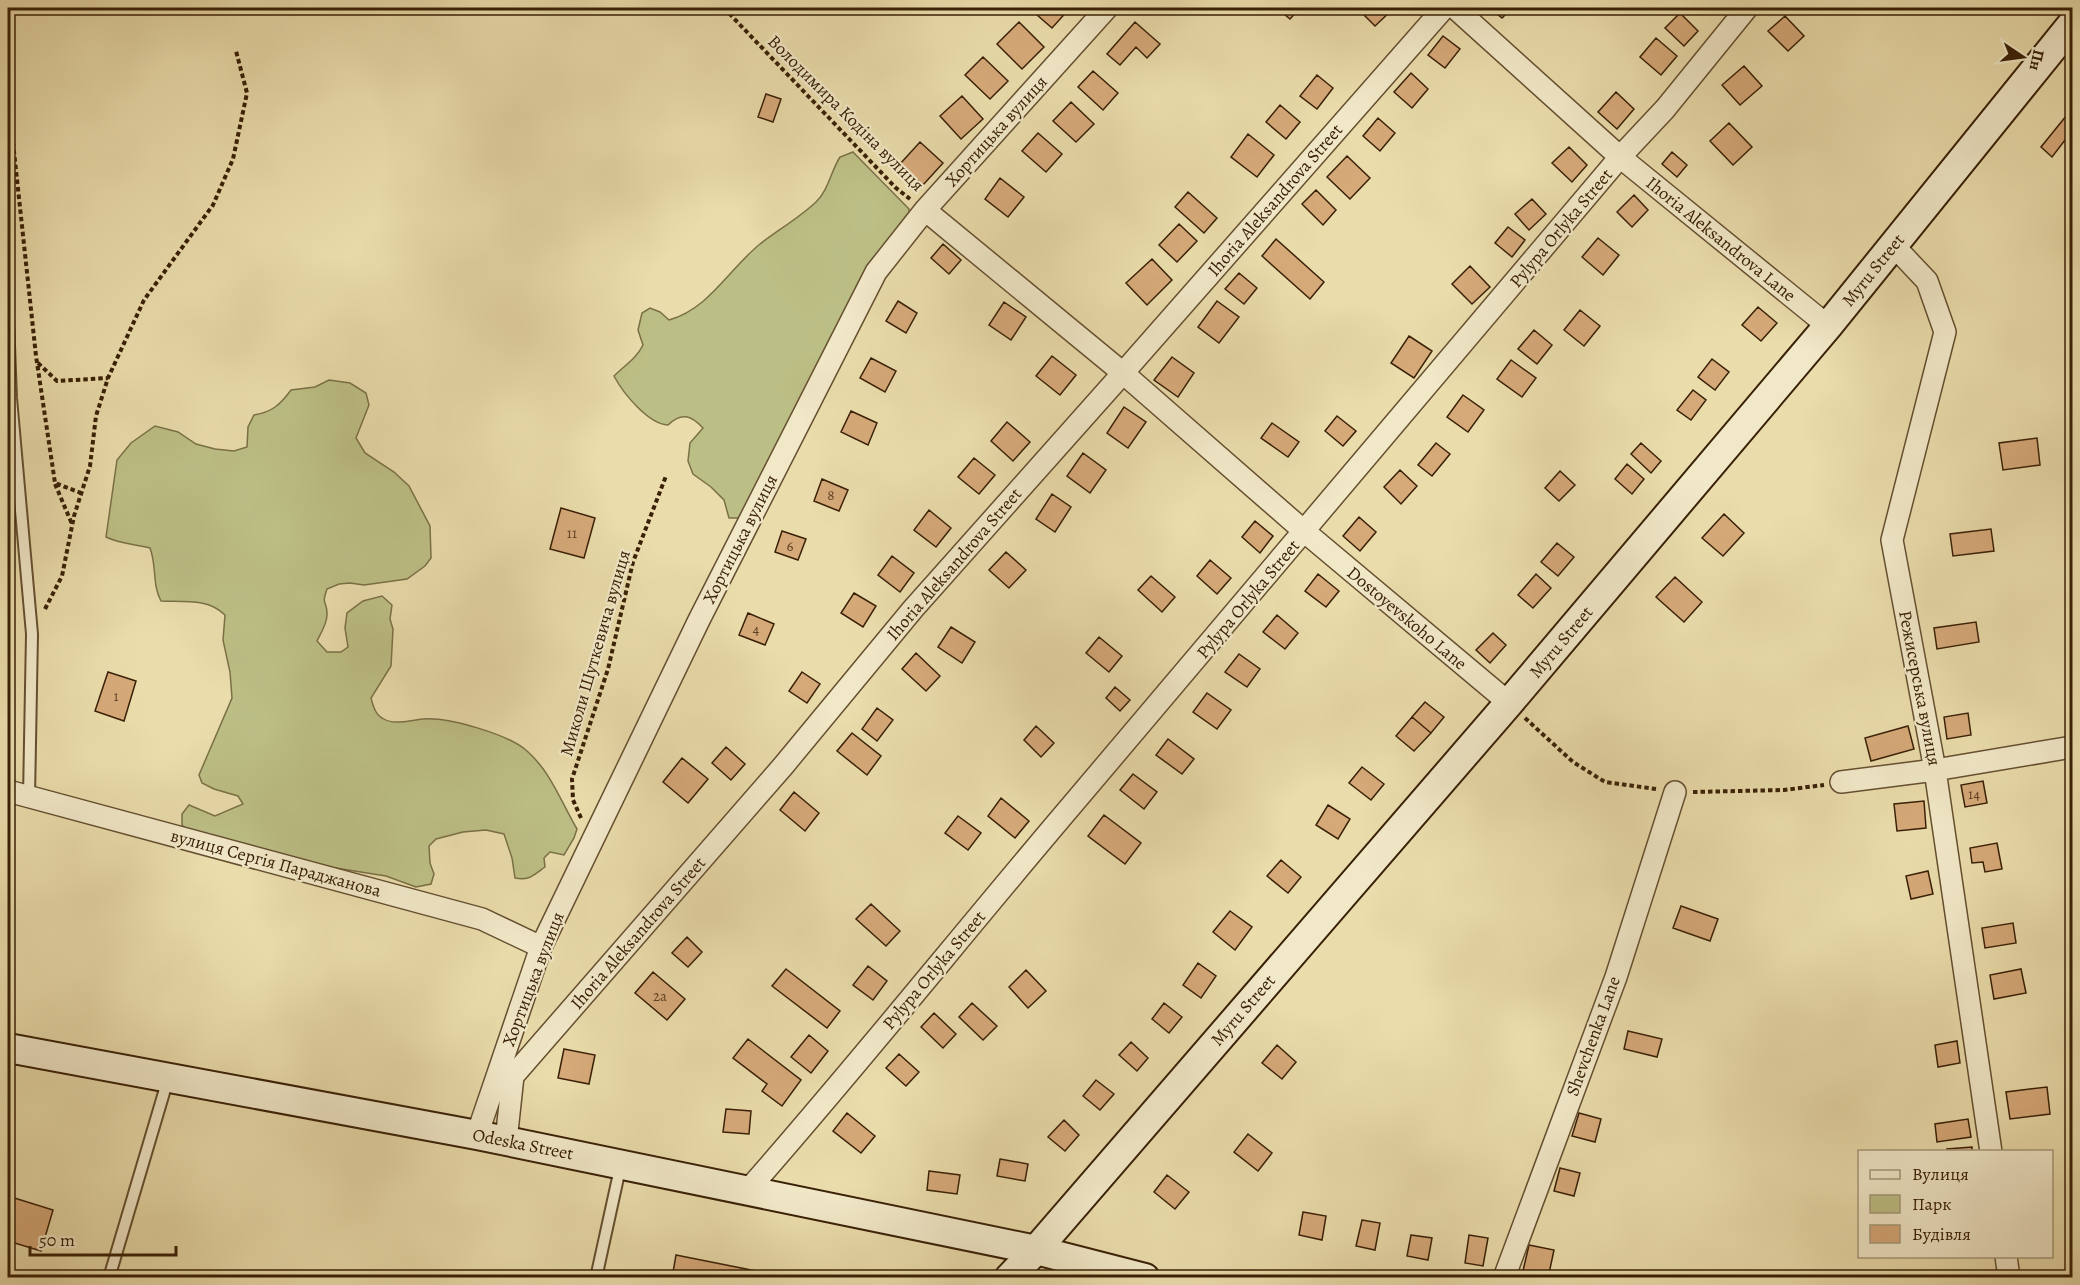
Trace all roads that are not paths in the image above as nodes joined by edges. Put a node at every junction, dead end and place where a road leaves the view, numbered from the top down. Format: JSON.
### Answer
{"nodes":[{"id":1,"x":1107,"y":8,"type":"edge"},
{"id":2,"x":1443,"y":8,"type":"edge"},
{"id":3,"x":1455,"y":8,"type":"edge"},
{"id":4,"x":1747,"y":8,"type":"edge"},
{"id":5,"x":2068,"y":35,"type":"edge"},
{"id":6,"x":1620,"y":157,"type":"junction"},
{"id":7,"x":925,"y":210,"type":"junction"},
{"id":8,"x":1893,"y":245,"type":"junction"},
{"id":9,"x":8,"y":319,"type":"edge"},
{"id":10,"x":1828,"y":326,"type":"junction"},
{"id":11,"x":1123,"y":373,"type":"junction"},
{"id":12,"x":1305,"y":532,"type":"junction"},
{"id":13,"x":1509,"y":703,"type":"junction"},
{"id":14,"x":2073,"y":747,"type":"edge"},
{"id":15,"x":1935,"y":770,"type":"junction"},
{"id":16,"x":1841,"y":782,"type":"dead end"},
{"id":17,"x":8,"y":791,"type":"edge"},
{"id":18,"x":1675,"y":792,"type":"dead end"},
{"id":19,"x":29,"y":797,"type":"junction"},
{"id":20,"x":541,"y":947,"type":"junction"},
{"id":21,"x":8,"y":1048,"type":"edge"},
{"id":22,"x":168,"y":1079,"type":"junction"},
{"id":23,"x":477,"y":1135,"type":"junction"},
{"id":24,"x":506,"y":1141,"type":"junction"},
{"id":25,"x":1991,"y":1150,"type":"edge"},
{"id":26,"x":621,"y":1164,"type":"junction"},
{"id":27,"x":747,"y":1190,"type":"junction"},
{"id":28,"x":1036,"y":1250,"type":"junction"},
{"id":29,"x":2006,"y":1258,"type":"edge"},
{"id":30,"x":1130,"y":1276,"type":"edge"},
{"id":31,"x":109,"y":1278,"type":"edge"},
{"id":32,"x":596,"y":1278,"type":"edge"},
{"id":33,"x":1009,"y":1278,"type":"edge"},
{"id":34,"x":1504,"y":1278,"type":"edge"},
{"id":35,"x":2009,"y":1278,"type":"edge"}],
"edges":[{"from":1,"to":7,"type":"street","name":"Хортицька вулиця"},
{"from":2,"to":11,"type":"street","name":"Ihoria Aleksandrova Street"},
{"from":3,"to":6,"type":"street","name":"Ihoria Aleksandrova Lane"},
{"from":4,"to":6,"type":"street","name":"Pylypa Orlyka Street"},
{"from":5,"to":8,"type":"street","name":"Myru Street"},
{"from":6,"to":10,"type":"street","name":"Ihoria Aleksandrova Lane"},
{"from":6,"to":12,"type":"street","name":"Pylypa Orlyka Street"},
{"from":7,"to":11,"type":"street","name":"Dostoyevskoho Lane"},
{"from":7,"to":20,"type":"street","name":"Хортицька вулиця"},
{"from":8,"to":10,"type":"street","name":"Myru Street"},
{"from":8,"to":15,"type":"street","name":"Режисерська вулиця"},
{"from":9,"to":19,"type":"lane"},
{"from":10,"to":13,"type":"street","name":"Myru Street"},
{"from":11,"to":12,"type":"street","name":"Dostoyevskoho Lane"},
{"from":11,"to":24,"type":"street","name":"Ihoria Aleksandrova Street"},
{"from":12,"to":13,"type":"street","name":"Dostoyevskoho Lane"},
{"from":12,"to":27,"type":"street","name":"Pylypa Orlyka Street"},
{"from":13,"to":28,"type":"street","name":"Myru Street"},
{"from":14,"to":15,"type":"street"},
{"from":15,"to":16,"type":"street"},
{"from":15,"to":25,"type":"street","name":"Режисерська вулиця"},
{"from":17,"to":19,"type":"street","name":"вулиця Сергія Параджанова"},
{"from":18,"to":34,"type":"street","name":"Shevchenka Lane"},
{"from":19,"to":20,"type":"street","name":"вулиця Сергія Параджанова"},
{"from":20,"to":23,"type":"street","name":"Хортицька вулиця"},
{"from":21,"to":22,"type":"street","name":"Odeska Street"},
{"from":22,"to":23,"type":"street","name":"Odeska Street"},
{"from":22,"to":31,"type":"lane"},
{"from":23,"to":24,"type":"street","name":"Odeska Street"},
{"from":24,"to":26,"type":"street","name":"Odeska Street"},
{"from":26,"to":27,"type":"street","name":"Odeska Street"},
{"from":26,"to":32,"type":"lane"},
{"from":27,"to":28,"type":"street","name":"Odeska Street"},
{"from":28,"to":30,"type":"street","name":"Odeska Street"},
{"from":28,"to":33,"type":"street","name":"Myru Street"},
{"from":29,"to":35,"type":"street"}]}
